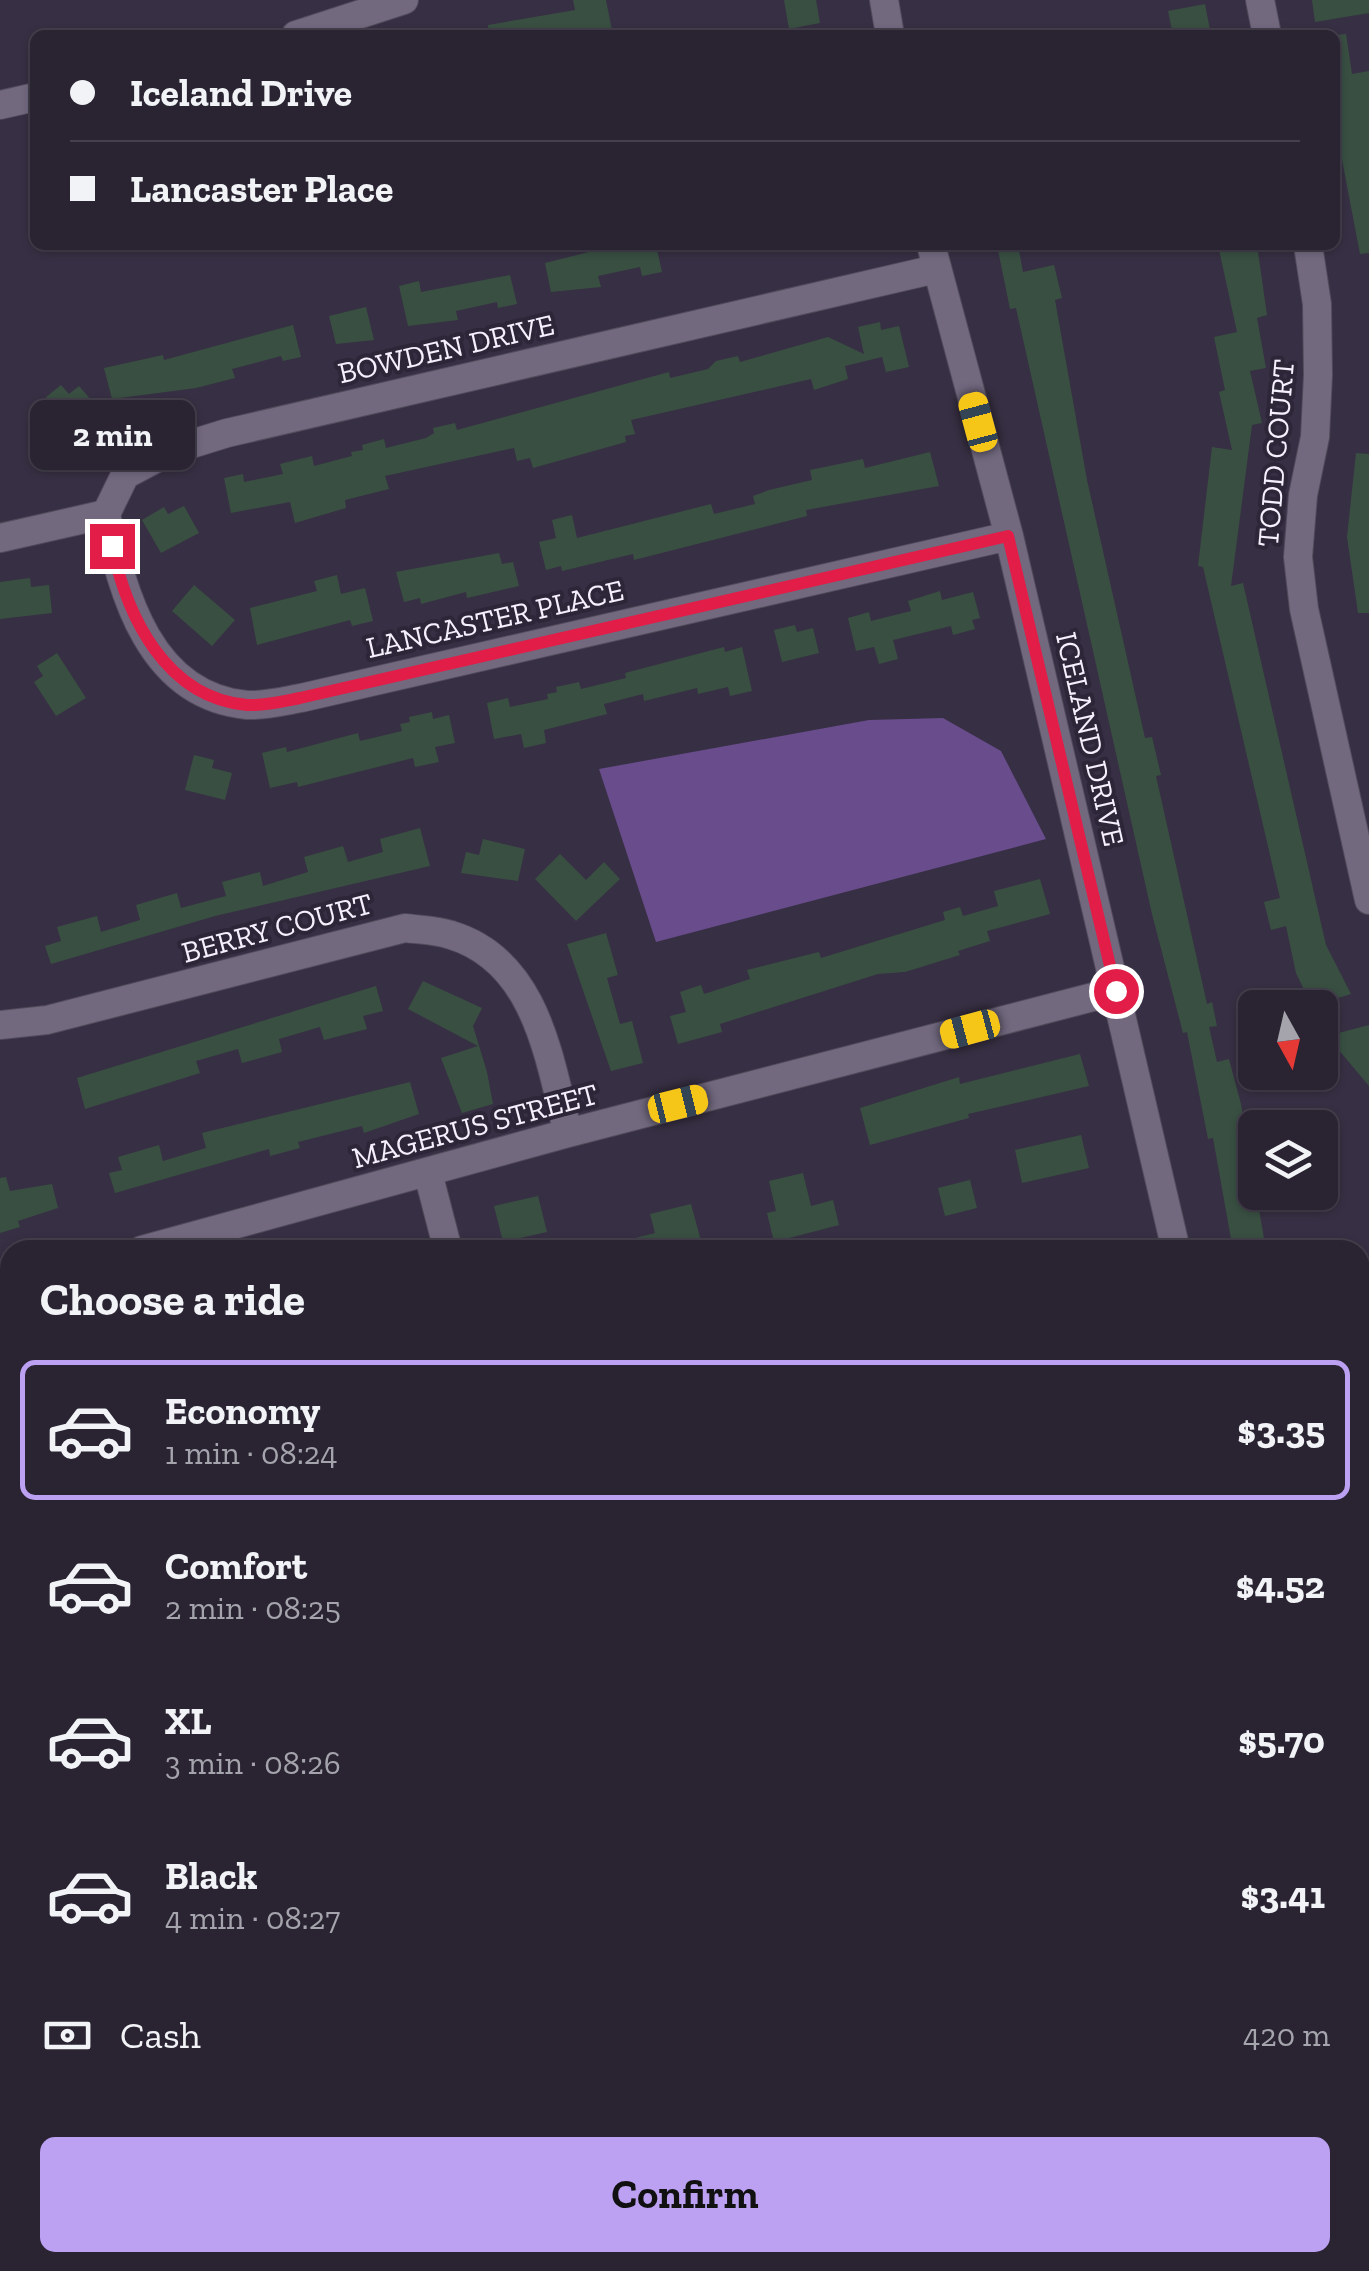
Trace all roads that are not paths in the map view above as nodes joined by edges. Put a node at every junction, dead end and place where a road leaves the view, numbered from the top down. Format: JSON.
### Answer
{"nodes":[{"id":1,"x":404,"y":0,"type":"edge"},
{"id":2,"x":884,"y":0,"type":"edge"},
{"id":3,"x":1260,"y":0,"type":"edge"},
{"id":4,"x":311,"y":30,"type":"edge"},
{"id":5,"x":889,"y":30,"type":"edge"},
{"id":6,"x":1266,"y":30,"type":"edge"},
{"id":7,"x":30,"y":98,"type":"edge"},
{"id":8,"x":0,"y":105,"type":"edge"},
{"id":9,"x":1309,"y":250,"type":"edge"},
{"id":10,"x":934,"y":257,"type":"edge"},
{"id":11,"x":106,"y":514,"type":"junction"},
{"id":12,"x":1008,"y":536,"type":"junction"},
{"id":13,"x":0,"y":538,"type":"edge"},
{"id":14,"x":1369,"y":900,"type":"edge"},
{"id":15,"x":1116,"y":991,"type":"junction"},
{"id":16,"x":0,"y":1024,"type":"edge"},
{"id":17,"x":568,"y":1132,"type":"junction"},
{"id":18,"x":428,"y":1173,"type":"junction"},
{"id":19,"x":179,"y":1240,"type":"edge"},
{"id":20,"x":445,"y":1240,"type":"edge"},
{"id":21,"x":1174,"y":1240,"type":"edge"}],
"edges":[{"from":1,"to":4,"type":"street"},
{"from":2,"to":5,"type":"street"},
{"from":3,"to":6,"type":"street"},
{"from":7,"to":8,"type":"street"},
{"from":9,"to":14,"type":"street","name":"TODD COURT"},
{"from":10,"to":11,"type":"street","name":"BOWDEN DRIVE"},
{"from":10,"to":12,"type":"street","name":"ICELAND DRIVE"},
{"from":11,"to":12,"type":"street","name":"LANCASTER PLACE"},
{"from":11,"to":13,"type":"street"},
{"from":12,"to":15,"type":"street","name":"ICELAND DRIVE"},
{"from":15,"to":17,"type":"street","name":"MAGERUS STREET"},
{"from":15,"to":21,"type":"street","name":"ICELAND DRIVE"},
{"from":16,"to":17,"type":"street","name":"BERRY COURT"},
{"from":17,"to":18,"type":"street","name":"MAGERUS STREET"},
{"from":18,"to":19,"type":"street","name":"MAGERUS STREET"},
{"from":18,"to":20,"type":"street"}]}
